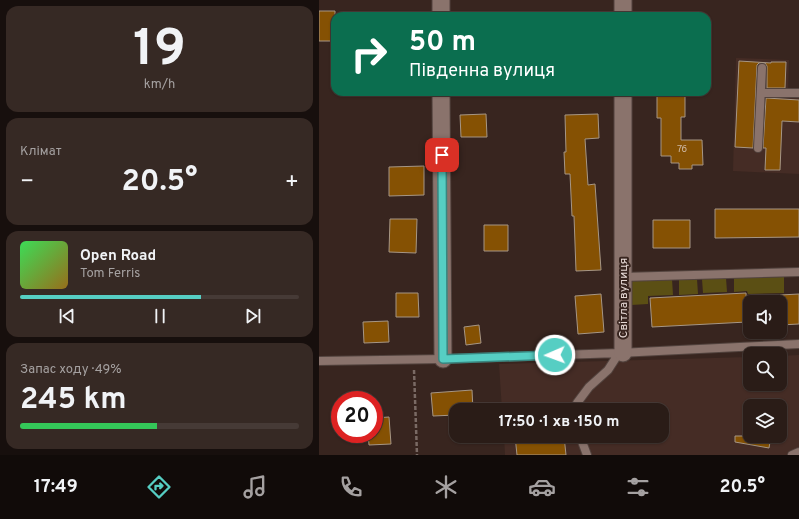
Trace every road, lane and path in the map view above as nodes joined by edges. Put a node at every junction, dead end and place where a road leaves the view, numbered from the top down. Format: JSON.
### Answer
{"nodes":[{"id":1,"x":441,"y":0,"type":"edge"},
{"id":2,"x":623,"y":0,"type":"edge"},
{"id":3,"x":441,"y":12,"type":"edge"},
{"id":4,"x":623,"y":12,"type":"edge"},
{"id":5,"x":762,"y":68,"type":"dead end"},
{"id":6,"x":761,"y":93,"type":"junction"},
{"id":7,"x":799,"y":93,"type":"edge"},
{"id":8,"x":441,"y":96,"type":"edge"},
{"id":9,"x":623,"y":96,"type":"edge"},
{"id":10,"x":758,"y":148,"type":"dead end"},
{"id":11,"x":799,"y":272,"type":"edge"},
{"id":12,"x":623,"y":277,"type":"junction"},
{"id":13,"x":799,"y":344,"type":"edge"},
{"id":14,"x":621,"y":353,"type":"junction"},
{"id":15,"x":414,"y":359,"type":"junction"},
{"id":16,"x":443,"y":359,"type":"junction"},
{"id":17,"x":319,"y":361,"type":"edge"},
{"id":18,"x":577,"y":403,"type":"edge"},
{"id":19,"x":583,"y":443,"type":"edge"},
{"id":20,"x":799,"y":452,"type":"edge"},
{"id":21,"x":417,"y":455,"type":"edge"},
{"id":22,"x":587,"y":455,"type":"edge"},
{"id":23,"x":793,"y":455,"type":"edge"}],
"edges":[{"from":1,"to":3,"type":"street"},
{"from":2,"to":4,"type":"street"},
{"from":5,"to":6,"type":"lane"},
{"from":6,"to":7,"type":"lane"},
{"from":6,"to":10,"type":"lane"},
{"from":8,"to":16,"type":"street"},
{"from":9,"to":12,"type":"street","name":"Світла вулиця"},
{"from":11,"to":12,"type":"lane"},
{"from":12,"to":14,"type":"street","name":"Світла вулиця"},
{"from":13,"to":14,"type":"lane","name":"Світла вулиця"},
{"from":14,"to":16,"type":"lane"},
{"from":14,"to":18,"type":"lane"},
{"from":15,"to":16,"type":"lane"},
{"from":15,"to":17,"type":"lane"},
{"from":15,"to":21,"type":"path"},
{"from":19,"to":22,"type":"lane"},
{"from":20,"to":23,"type":"lane"}]}
